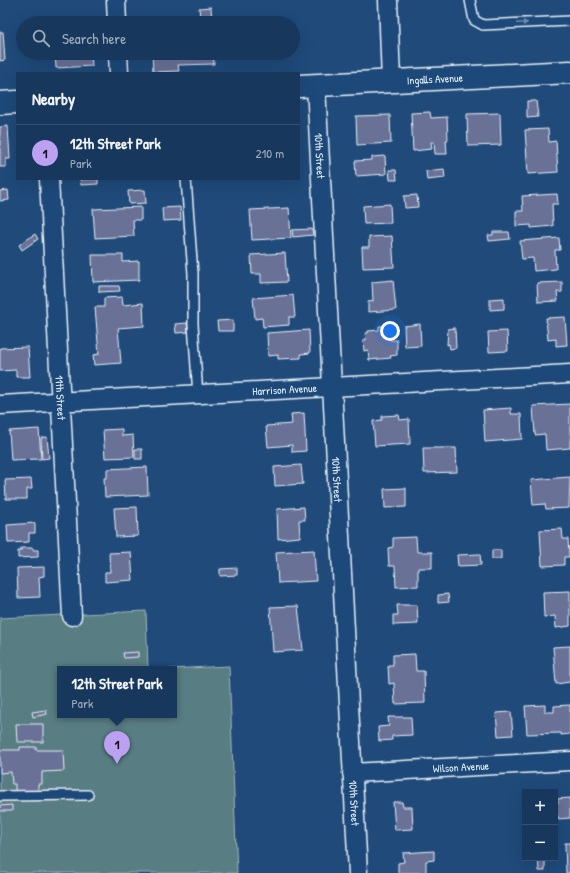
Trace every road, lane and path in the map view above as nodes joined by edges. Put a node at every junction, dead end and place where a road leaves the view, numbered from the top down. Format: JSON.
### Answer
{"nodes":[{"id":1,"x":116,"y":0,"type":"edge"},
{"id":2,"x":388,"y":0,"type":"edge"},
{"id":3,"x":470,"y":0,"type":"edge"},
{"id":4,"x":117,"y":16,"type":"edge"},
{"id":5,"x":570,"y":21,"type":"edge"},
{"id":6,"x":118,"y":60,"type":"edge"},
{"id":7,"x":119,"y":72,"type":"edge"},
{"id":8,"x":570,"y":72,"type":"edge"},
{"id":9,"x":391,"y":82,"type":"junction"},
{"id":10,"x":308,"y":86,"type":"edge"},
{"id":11,"x":16,"y":102,"type":"edge"},
{"id":12,"x":0,"y":103,"type":"edge"},
{"id":13,"x":49,"y":180,"type":"edge"},
{"id":14,"x":186,"y":180,"type":"edge"},
{"id":15,"x":570,"y":374,"type":"edge"},
{"id":16,"x":331,"y":388,"type":"junction"},
{"id":17,"x":198,"y":395,"type":"junction"},
{"id":18,"x":61,"y":402,"type":"junction"},
{"id":19,"x":0,"y":405,"type":"edge"},
{"id":20,"x":72,"y":616,"type":"dead end"},
{"id":21,"x":570,"y":761,"type":"edge"},
{"id":22,"x":352,"y":773,"type":"junction"},
{"id":23,"x":88,"y":795,"type":"dead end"},
{"id":24,"x":0,"y":796,"type":"edge"},
{"id":25,"x":358,"y":873,"type":"edge"}],
"edges":[{"from":1,"to":4,"type":"street"},
{"from":2,"to":9,"type":"street"},
{"from":3,"to":5,"type":"lane","one_way":true},
{"from":6,"to":7,"type":"street"},
{"from":8,"to":9,"type":"main road","name":"Ingalls Avenue"},
{"from":9,"to":10,"type":"main road","name":"Ingalls Avenue"},
{"from":10,"to":16,"type":"street","name":"10th Street"},
{"from":11,"to":12,"type":"main road"},
{"from":13,"to":18,"type":"street","name":"11th Street"},
{"from":14,"to":17,"type":"lane"},
{"from":15,"to":16,"type":"street","name":"Harrison Avenue"},
{"from":16,"to":17,"type":"street","name":"Harrison Avenue"},
{"from":16,"to":22,"type":"street","name":"10th Street"},
{"from":17,"to":18,"type":"street","name":"Harrison Avenue"},
{"from":18,"to":19,"type":"street","name":"Harrison Avenue"},
{"from":18,"to":20,"type":"street","name":"11th Street"},
{"from":21,"to":22,"type":"street","name":"Wilson Avenue"},
{"from":22,"to":25,"type":"street","name":"10th Street"},
{"from":23,"to":24,"type":"lane"}]}
